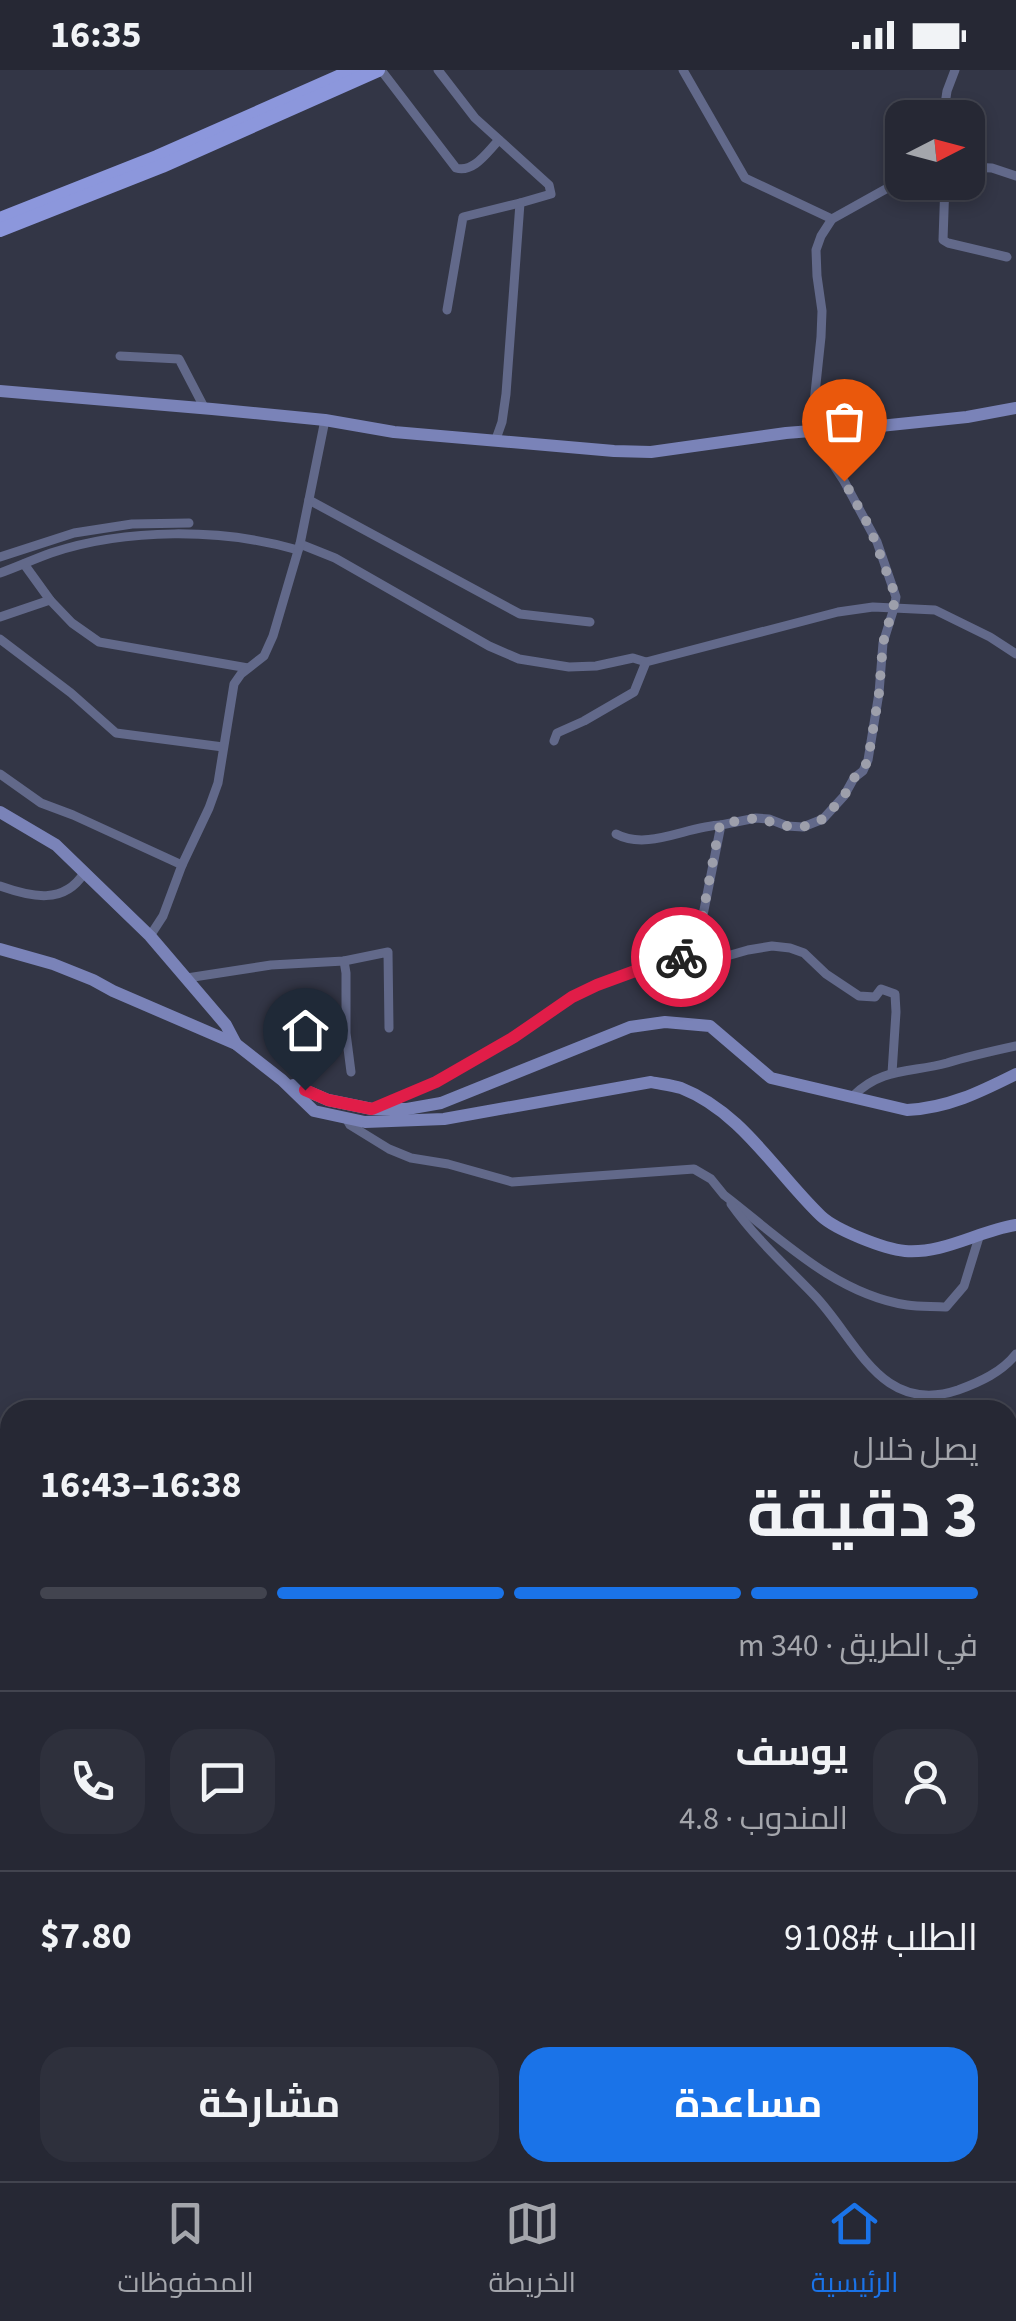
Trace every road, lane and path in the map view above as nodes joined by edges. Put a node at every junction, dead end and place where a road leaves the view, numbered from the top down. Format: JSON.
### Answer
{"nodes":[{"id":1,"x":354,"y":70,"type":"edge"},
{"id":2,"x":380,"y":70,"type":"edge"},
{"id":3,"x":438,"y":70,"type":"edge"},
{"id":4,"x":683,"y":70,"type":"edge"},
{"id":5,"x":955,"y":70,"type":"edge"},
{"id":6,"x":946,"y":100,"type":"edge"},
{"id":7,"x":498,"y":140,"type":"junction"},
{"id":8,"x":985,"y":167,"type":"edge"},
{"id":9,"x":1016,"y":176,"type":"edge"},
{"id":10,"x":885,"y":190,"type":"edge"},
{"id":11,"x":944,"y":200,"type":"edge"},
{"id":12,"x":520,"y":203,"type":"junction"},
{"id":13,"x":0,"y":219,"type":"edge"},
{"id":14,"x":832,"y":220,"type":"junction"},
{"id":15,"x":0,"y":230,"type":"edge"},
{"id":16,"x":1007,"y":257,"type":"dead end"},
{"id":17,"x":447,"y":310,"type":"dead end"},
{"id":18,"x":120,"y":356,"type":"dead end"},
{"id":19,"x":0,"y":391,"type":"edge"},
{"id":20,"x":205,"y":408,"type":"junction"},
{"id":21,"x":1016,"y":408,"type":"edge"},
{"id":22,"x":325,"y":420,"type":"junction"},
{"id":23,"x":816,"y":431,"type":"junction"},
{"id":24,"x":496,"y":439,"type":"junction"},
{"id":25,"x":308,"y":500,"type":"junction"},
{"id":26,"x":189,"y":524,"type":"dead end"},
{"id":27,"x":299,"y":547,"type":"junction"},
{"id":28,"x":0,"y":558,"type":"edge"},
{"id":29,"x":24,"y":564,"type":"junction"},
{"id":30,"x":0,"y":573,"type":"edge"},
{"id":31,"x":50,"y":600,"type":"junction"},
{"id":32,"x":894,"y":608,"type":"junction"},
{"id":33,"x":0,"y":617,"type":"edge"},
{"id":34,"x":590,"y":622,"type":"dead end"},
{"id":35,"x":0,"y":640,"type":"edge"},
{"id":36,"x":1016,"y":654,"type":"edge"},
{"id":37,"x":646,"y":662,"type":"junction"},
{"id":38,"x":248,"y":668,"type":"junction"},
{"id":39,"x":554,"y":740,"type":"dead end"},
{"id":40,"x":223,"y":747,"type":"junction"},
{"id":41,"x":0,"y":774,"type":"edge"},
{"id":42,"x":0,"y":812,"type":"edge"},
{"id":43,"x":720,"y":824,"type":"junction"},
{"id":44,"x":616,"y":834,"type":"dead end"},
{"id":45,"x":182,"y":865,"type":"junction"},
{"id":46,"x":84,"y":874,"type":"junction"},
{"id":47,"x":0,"y":886,"type":"edge"},
{"id":48,"x":150,"y":936,"type":"junction"},
{"id":49,"x":0,"y":949,"type":"edge"},
{"id":50,"x":695,"y":955,"type":"junction"},
{"id":51,"x":344,"y":960,"type":"junction"},
{"id":52,"x":187,"y":978,"type":"junction"},
{"id":53,"x":389,"y":1028,"type":"dead end"},
{"id":54,"x":236,"y":1044,"type":"junction"},
{"id":55,"x":1016,"y":1046,"type":"edge"},
{"id":56,"x":350,"y":1072,"type":"dead end"},
{"id":57,"x":892,"y":1072,"type":"junction"},
{"id":58,"x":1016,"y":1074,"type":"edge"},
{"id":59,"x":282,"y":1080,"type":"junction"},
{"id":60,"x":852,"y":1096,"type":"junction"},
{"id":61,"x":372,"y":1109,"type":"junction"},
{"id":62,"x":346,"y":1118,"type":"junction"},
{"id":63,"x":724,"y":1194,"type":"junction"},
{"id":64,"x":1016,"y":1225,"type":"edge"},
{"id":65,"x":980,"y":1234,"type":"junction"},
{"id":66,"x":1016,"y":1354,"type":"edge"}],
"edges":[{"from":1,"to":13,"type":"main road"},
{"from":2,"to":7,"type":"street"},
{"from":2,"to":15,"type":"main road"},
{"from":3,"to":7,"type":"street"},
{"from":4,"to":14,"type":"street"},
{"from":5,"to":6,"type":"street"},
{"from":7,"to":12,"type":"street"},
{"from":8,"to":9,"type":"street"},
{"from":10,"to":14,"type":"street"},
{"from":11,"to":16,"type":"street"},
{"from":12,"to":17,"type":"street"},
{"from":12,"to":24,"type":"street"},
{"from":14,"to":23,"type":"street"},
{"from":18,"to":20,"type":"street"},
{"from":19,"to":20,"type":"main road"},
{"from":20,"to":22,"type":"main road"},
{"from":21,"to":23,"type":"main road"},
{"from":22,"to":24,"type":"main road"},
{"from":22,"to":25,"type":"street"},
{"from":23,"to":24,"type":"main road"},
{"from":23,"to":32,"type":"street"},
{"from":25,"to":27,"type":"street"},
{"from":25,"to":34,"type":"street"},
{"from":26,"to":28,"type":"street"},
{"from":27,"to":29,"type":"street"},
{"from":27,"to":37,"type":"street"},
{"from":27,"to":38,"type":"street"},
{"from":29,"to":30,"type":"street"},
{"from":29,"to":31,"type":"street"},
{"from":31,"to":33,"type":"street"},
{"from":31,"to":38,"type":"street"},
{"from":32,"to":36,"type":"street"},
{"from":32,"to":37,"type":"street"},
{"from":32,"to":43,"type":"street"},
{"from":35,"to":40,"type":"street"},
{"from":37,"to":39,"type":"street"},
{"from":38,"to":40,"type":"street"},
{"from":40,"to":45,"type":"street"},
{"from":41,"to":45,"type":"street"},
{"from":42,"to":46,"type":"main road"},
{"from":43,"to":44,"type":"street"},
{"from":43,"to":50,"type":"street"},
{"from":45,"to":48,"type":"street"},
{"from":46,"to":47,"type":"street"},
{"from":46,"to":48,"type":"main road"},
{"from":48,"to":52,"type":"main road"},
{"from":49,"to":54,"type":"main road"},
{"from":50,"to":57,"type":"street"},
{"from":50,"to":61,"type":"street"},
{"from":51,"to":52,"type":"street"},
{"from":51,"to":53,"type":"street"},
{"from":51,"to":56,"type":"street"},
{"from":52,"to":54,"type":"main road"},
{"from":54,"to":59,"type":"main road"},
{"from":55,"to":57,"type":"street"},
{"from":57,"to":60,"type":"street"},
{"from":58,"to":60,"type":"main road"},
{"from":59,"to":61,"type":"main road"},
{"from":59,"to":62,"type":"main road"},
{"from":60,"to":61,"type":"main road"},
{"from":62,"to":63,"type":"street"},
{"from":62,"to":65,"type":"main road"},
{"from":63,"to":65,"type":"street"},
{"from":63,"to":66,"type":"street"},
{"from":64,"to":65,"type":"main road"}]}
